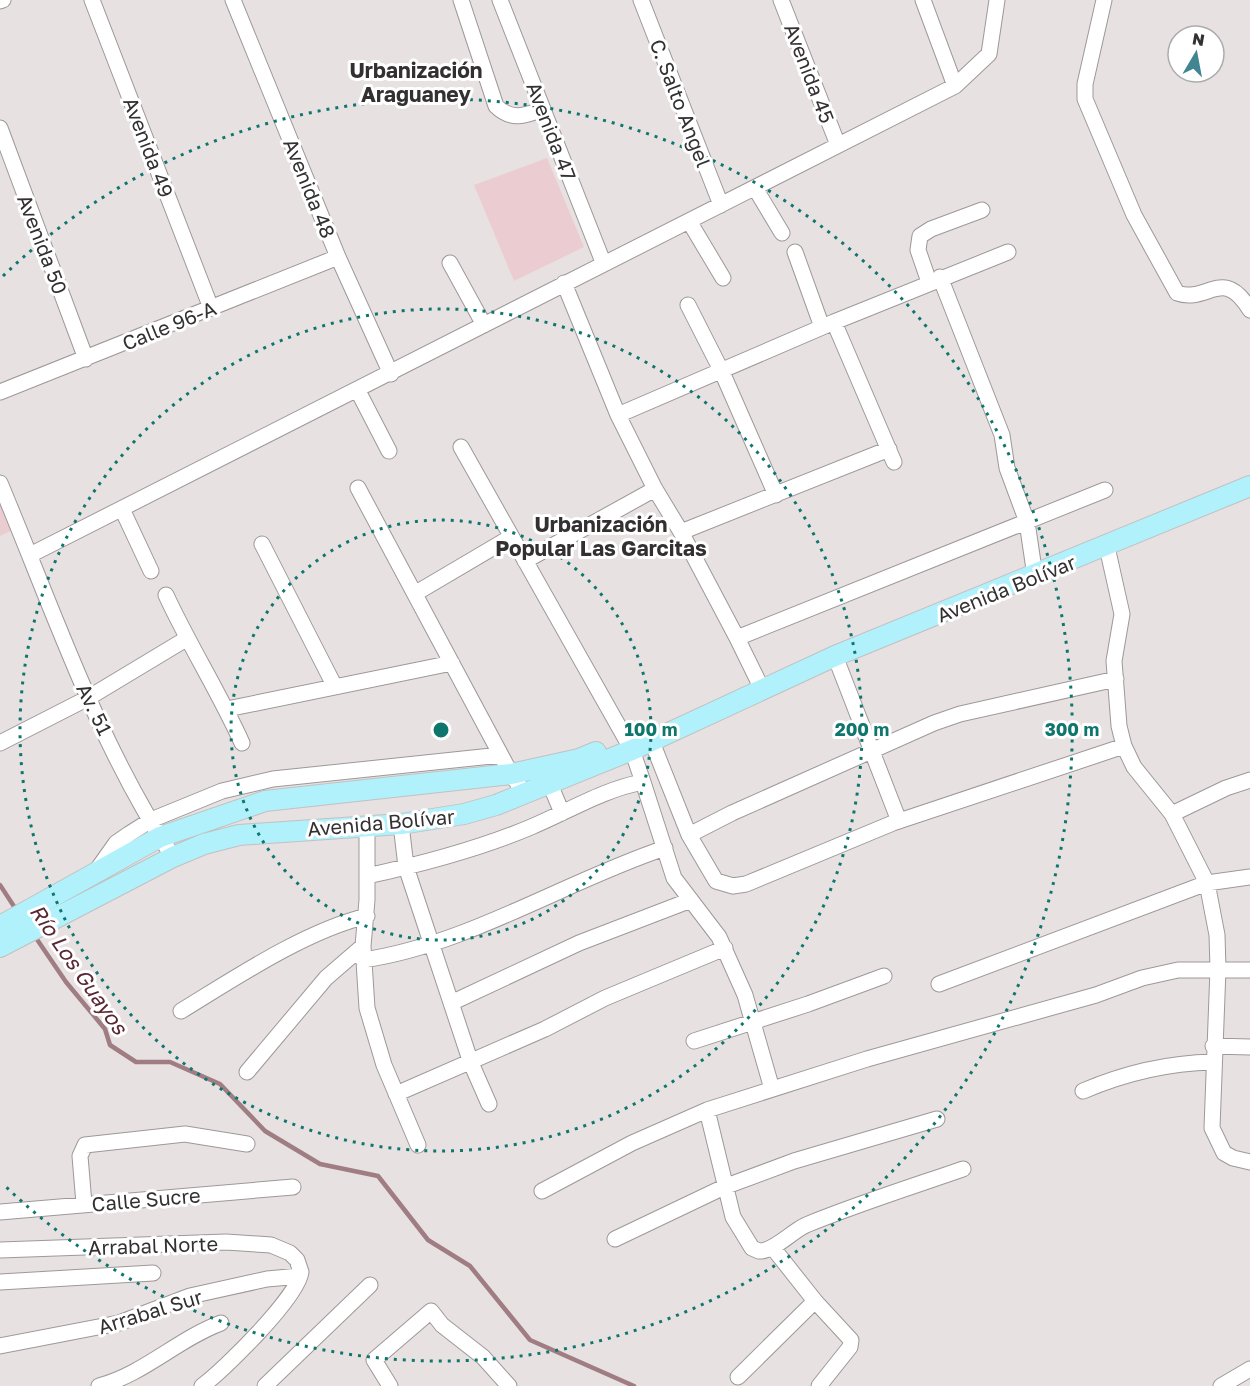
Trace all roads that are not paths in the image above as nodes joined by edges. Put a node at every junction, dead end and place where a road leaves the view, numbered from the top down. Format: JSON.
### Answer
{"nodes":[{"id":1,"x":92,"y":0,"type":"edge"},
{"id":2,"x":233,"y":0,"type":"edge"},
{"id":3,"x":461,"y":0,"type":"edge"},
{"id":4,"x":500,"y":0,"type":"edge"},
{"id":5,"x":641,"y":0,"type":"edge"},
{"id":6,"x":781,"y":0,"type":"edge"},
{"id":7,"x":922,"y":0,"type":"edge"},
{"id":8,"x":998,"y":0,"type":"edge"},
{"id":9,"x":1104,"y":0,"type":"edge"},
{"id":10,"x":955,"y":86,"type":"junction"},
{"id":11,"x":543,"y":109,"type":"junction"},
{"id":12,"x":0,"y":128,"type":"edge"},
{"id":13,"x":838,"y":145,"type":"junction"},
{"id":14,"x":755,"y":188,"type":"junction"},
{"id":15,"x":721,"y":206,"type":"junction"},
{"id":16,"x":982,"y":210,"type":"dead end"},
{"id":17,"x":689,"y":221,"type":"junction"},
{"id":18,"x":782,"y":233,"type":"dead end"},
{"id":19,"x":795,"y":252,"type":"dead end"},
{"id":20,"x":1008,"y":252,"type":"dead end"},
{"id":21,"x":338,"y":257,"type":"junction"},
{"id":22,"x":603,"y":262,"type":"junction"},
{"id":23,"x":450,"y":263,"type":"dead end"},
{"id":24,"x":723,"y":278,"type":"dead end"},
{"id":25,"x":935,"y":280,"type":"junction"},
{"id":26,"x":564,"y":283,"type":"junction"},
{"id":27,"x":209,"y":301,"type":"junction"},
{"id":28,"x":688,"y":305,"type":"dead end"},
{"id":29,"x":1250,"y":310,"type":"edge"},
{"id":30,"x":828,"y":324,"type":"junction"},
{"id":31,"x":484,"y":325,"type":"junction"},
{"id":32,"x":86,"y":359,"type":"junction"},
{"id":33,"x":722,"y":372,"type":"junction"},
{"id":34,"x":391,"y":374,"type":"junction"},
{"id":35,"x":358,"y":391,"type":"junction"},
{"id":36,"x":0,"y":392,"type":"edge"},
{"id":37,"x":618,"y":415,"type":"junction"},
{"id":38,"x":461,"y":447,"type":"dead end"},
{"id":39,"x":389,"y":451,"type":"dead end"},
{"id":40,"x":0,"y":483,"type":"edge"},
{"id":41,"x":1250,"y":486,"type":"edge"},
{"id":42,"x":358,"y":488,"type":"dead end"},
{"id":43,"x":655,"y":489,"type":"junction"},
{"id":44,"x":1105,"y":490,"type":"dead end"},
{"id":45,"x":776,"y":495,"type":"junction"},
{"id":46,"x":122,"y":509,"type":"junction"},
{"id":47,"x":1028,"y":522,"type":"junction"},
{"id":48,"x":681,"y":532,"type":"junction"},
{"id":49,"x":511,"y":537,"type":"junction"},
{"id":50,"x":262,"y":544,"type":"dead end"},
{"id":51,"x":1107,"y":547,"type":"junction"},
{"id":52,"x":30,"y":555,"type":"junction"},
{"id":53,"x":525,"y":561,"type":"junction"},
{"id":54,"x":151,"y":571,"type":"dead end"},
{"id":55,"x":1035,"y":576,"type":"junction"},
{"id":56,"x":416,"y":593,"type":"junction"},
{"id":57,"x":166,"y":595,"type":"dead end"},
{"id":58,"x":737,"y":638,"type":"junction"},
{"id":59,"x":186,"y":639,"type":"junction"},
{"id":60,"x":835,"y":656,"type":"junction"},
{"id":61,"x":452,"y":663,"type":"junction"},
{"id":62,"x":1116,"y":679,"type":"junction"},
{"id":63,"x":334,"y":685,"type":"junction"},
{"id":64,"x":762,"y":689,"type":"junction"},
{"id":65,"x":88,"y":698,"type":"junction"},
{"id":66,"x":227,"y":709,"type":"junction"},
{"id":67,"x":650,"y":736,"type":"junction"},
{"id":68,"x":242,"y":742,"type":"dead end"},
{"id":69,"x":0,"y":743,"type":"edge"},
{"id":70,"x":629,"y":745,"type":"junction"},
{"id":71,"x":1124,"y":746,"type":"junction"},
{"id":72,"x":871,"y":751,"type":"junction"},
{"id":73,"x":501,"y":755,"type":"junction"},
{"id":74,"x":385,"y":765,"type":"junction"},
{"id":75,"x":511,"y":774,"type":"junction"},
{"id":76,"x":1250,"y":780,"type":"edge"},
{"id":77,"x":643,"y":782,"type":"junction"},
{"id":78,"x":550,"y":784,"type":"junction"},
{"id":79,"x":390,"y":788,"type":"junction"},
{"id":80,"x":525,"y":794,"type":"junction"},
{"id":81,"x":562,"y":813,"type":"junction"},
{"id":82,"x":1172,"y":814,"type":"junction"},
{"id":83,"x":899,"y":821,"type":"junction"},
{"id":84,"x":401,"y":824,"type":"junction"},
{"id":85,"x":367,"y":826,"type":"junction"},
{"id":86,"x":156,"y":829,"type":"junction"},
{"id":87,"x":689,"y":835,"type":"junction"},
{"id":88,"x":665,"y":848,"type":"junction"},
{"id":89,"x":173,"y":856,"type":"junction"},
{"id":90,"x":406,"y":867,"type":"junction"},
{"id":91,"x":367,"y":876,"type":"junction"},
{"id":92,"x":1250,"y":877,"type":"edge"},
{"id":93,"x":1207,"y":882,"type":"junction"},
{"id":94,"x":691,"y":900,"type":"junction"},
{"id":95,"x":367,"y":916,"type":"junction"},
{"id":96,"x":0,"y":926,"type":"edge"},
{"id":97,"x":432,"y":943,"type":"junction"},
{"id":98,"x":0,"y":947,"type":"edge"},
{"id":99,"x":725,"y":948,"type":"junction"},
{"id":100,"x":363,"y":953,"type":"junction"},
{"id":101,"x":1218,"y":969,"type":"junction"},
{"id":102,"x":1250,"y":970,"type":"edge"},
{"id":103,"x":884,"y":976,"type":"dead end"},
{"id":104,"x":939,"y":984,"type":"dead end"},
{"id":105,"x":451,"y":1003,"type":"junction"},
{"id":106,"x":181,"y":1011,"type":"dead end"},
{"id":107,"x":753,"y":1020,"type":"junction"},
{"id":108,"x":694,"y":1041,"type":"dead end"},
{"id":109,"x":1214,"y":1046,"type":"junction"},
{"id":110,"x":1250,"y":1047,"type":"edge"},
{"id":111,"x":1213,"y":1062,"type":"junction"},
{"id":112,"x":471,"y":1063,"type":"junction"},
{"id":113,"x":247,"y":1072,"type":"dead end"},
{"id":114,"x":772,"y":1089,"type":"junction"},
{"id":115,"x":1083,"y":1091,"type":"dead end"},
{"id":116,"x":396,"y":1094,"type":"junction"},
{"id":117,"x":489,"y":1104,"type":"dead end"},
{"id":118,"x":707,"y":1110,"type":"junction"},
{"id":119,"x":937,"y":1119,"type":"dead end"},
{"id":120,"x":247,"y":1144,"type":"dead end"},
{"id":121,"x":418,"y":1145,"type":"dead end"},
{"id":122,"x":1250,"y":1162,"type":"edge"},
{"id":123,"x":963,"y":1169,"type":"dead end"},
{"id":124,"x":293,"y":1186,"type":"dead end"},
{"id":125,"x":724,"y":1187,"type":"junction"},
{"id":126,"x":542,"y":1191,"type":"dead end"},
{"id":127,"x":84,"y":1204,"type":"junction"},
{"id":128,"x":0,"y":1212,"type":"edge"},
{"id":129,"x":615,"y":1239,"type":"dead end"},
{"id":130,"x":772,"y":1248,"type":"junction"},
{"id":131,"x":0,"y":1250,"type":"edge"},
{"id":132,"x":300,"y":1270,"type":"junction"},
{"id":133,"x":153,"y":1273,"type":"dead end"},
{"id":134,"x":0,"y":1282,"type":"edge"},
{"id":135,"x":370,"y":1285,"type":"dead end"},
{"id":136,"x":814,"y":1301,"type":"junction"},
{"id":137,"x":221,"y":1323,"type":"dead end"},
{"id":138,"x":0,"y":1346,"type":"edge"},
{"id":139,"x":1250,"y":1370,"type":"edge"},
{"id":140,"x":738,"y":1377,"type":"dead end"},
{"id":141,"x":99,"y":1386,"type":"edge"},
{"id":142,"x":202,"y":1386,"type":"edge"},
{"id":143,"x":265,"y":1386,"type":"edge"},
{"id":144,"x":390,"y":1386,"type":"edge"},
{"id":145,"x":509,"y":1386,"type":"edge"},
{"id":146,"x":819,"y":1386,"type":"edge"},
{"id":147,"x":1221,"y":1386,"type":"edge"}],
"edges":[{"from":1,"to":27,"type":"street","name":"Avenida 49"},
{"from":2,"to":21,"type":"street","name":"Avenida 48"},
{"from":3,"to":11,"type":"street"},
{"from":4,"to":11,"type":"street","name":"Avenida 47"},
{"from":5,"to":15,"type":"street","name":"C. Salto Angel"},
{"from":6,"to":13,"type":"street","name":"Avenida 45"},
{"from":7,"to":10,"type":"street"},
{"from":8,"to":10,"type":"street"},
{"from":9,"to":29,"type":"street"},
{"from":10,"to":13,"type":"street"},
{"from":11,"to":22,"type":"street","name":"Avenida 47"},
{"from":12,"to":32,"type":"street","name":"Avenida 50"},
{"from":13,"to":14,"type":"street"},
{"from":14,"to":15,"type":"street"},
{"from":14,"to":18,"type":"street"},
{"from":15,"to":17,"type":"street"},
{"from":16,"to":25,"type":"street"},
{"from":17,"to":22,"type":"street"},
{"from":17,"to":24,"type":"street"},
{"from":19,"to":30,"type":"street"},
{"from":20,"to":25,"type":"street"},
{"from":21,"to":27,"type":"street","name":"Calle 96-A"},
{"from":21,"to":34,"type":"street","name":"Avenida 48"},
{"from":22,"to":26,"type":"street"},
{"from":23,"to":31,"type":"street"},
{"from":25,"to":30,"type":"street"},
{"from":25,"to":47,"type":"street"},
{"from":26,"to":31,"type":"street"},
{"from":26,"to":37,"type":"street"},
{"from":27,"to":32,"type":"street","name":"Calle 96-A"},
{"from":28,"to":33,"type":"street"},
{"from":30,"to":33,"type":"street"},
{"from":30,"to":45,"type":"street"},
{"from":31,"to":34,"type":"street"},
{"from":32,"to":36,"type":"street","name":"Calle 96-A"},
{"from":33,"to":37,"type":"street"},
{"from":33,"to":45,"type":"street"},
{"from":34,"to":35,"type":"street"},
{"from":35,"to":39,"type":"street"},
{"from":35,"to":46,"type":"street"},
{"from":37,"to":43,"type":"street"},
{"from":38,"to":49,"type":"street"},
{"from":40,"to":52,"type":"street","name":"Av. 51"},
{"from":41,"to":51,"type":"main road","name":"Avenida Bolívar"},
{"from":42,"to":56,"type":"street"},
{"from":43,"to":48,"type":"street"},
{"from":43,"to":53,"type":"street"},
{"from":44,"to":47,"type":"street"},
{"from":45,"to":48,"type":"street"},
{"from":46,"to":52,"type":"street"},
{"from":46,"to":54,"type":"street"},
{"from":47,"to":55,"type":"street"},
{"from":47,"to":58,"type":"street"},
{"from":48,"to":58,"type":"street"},
{"from":49,"to":53,"type":"street"},
{"from":49,"to":56,"type":"street"},
{"from":50,"to":63,"type":"street"},
{"from":51,"to":55,"type":"main road","name":"Avenida Bolívar"},
{"from":51,"to":62,"type":"street"},
{"from":52,"to":65,"type":"street","name":"Av. 51"},
{"from":53,"to":70,"type":"street"},
{"from":55,"to":60,"type":"main road","name":"Avenida Bolívar"},
{"from":56,"to":61,"type":"street"},
{"from":57,"to":59,"type":"street"},
{"from":58,"to":64,"type":"street"},
{"from":59,"to":65,"type":"street"},
{"from":59,"to":66,"type":"street"},
{"from":60,"to":64,"type":"main road","name":"Avenida Bolívar"},
{"from":60,"to":72,"type":"street"},
{"from":61,"to":63,"type":"street"},
{"from":61,"to":73,"type":"street"},
{"from":62,"to":71,"type":"street"},
{"from":62,"to":72,"type":"street"},
{"from":63,"to":66,"type":"street"},
{"from":64,"to":67,"type":"main road","name":"Avenida Bolívar"},
{"from":65,"to":69,"type":"street"},
{"from":65,"to":86,"type":"street","name":"Av. 51"},
{"from":66,"to":68,"type":"street"},
{"from":67,"to":70,"type":"main road","name":"Avenida Bolívar"},
{"from":67,"to":87,"type":"street"},
{"from":70,"to":75,"type":"main road","name":"Avenida Bolívar"},
{"from":70,"to":77,"type":"street"},
{"from":70,"to":78,"type":"main road","name":"Avenida Bolívar"},
{"from":71,"to":82,"type":"street"},
{"from":71,"to":83,"type":"street"},
{"from":72,"to":83,"type":"street"},
{"from":72,"to":87,"type":"street"},
{"from":73,"to":74,"type":"street"},
{"from":73,"to":75,"type":"street"},
{"from":74,"to":79,"type":"street"},
{"from":74,"to":86,"type":"street"},
{"from":75,"to":79,"type":"main road","name":"Avenida Bolívar"},
{"from":75,"to":80,"type":"street"},
{"from":76,"to":82,"type":"street"},
{"from":77,"to":81,"type":"street"},
{"from":77,"to":88,"type":"street"},
{"from":78,"to":80,"type":"main road","name":"Avenida Bolívar"},
{"from":78,"to":81,"type":"street"},
{"from":79,"to":86,"type":"main road","name":"Avenida Bolívar"},
{"from":80,"to":84,"type":"main road","name":"Avenida Bolívar"},
{"from":81,"to":90,"type":"street"},
{"from":82,"to":93,"type":"street"},
{"from":83,"to":87,"type":"street"},
{"from":84,"to":85,"type":"main road","name":"Avenida Bolívar"},
{"from":84,"to":90,"type":"street"},
{"from":85,"to":89,"type":"main road","name":"Avenida Bolívar"},
{"from":85,"to":91,"type":"street"},
{"from":86,"to":89,"type":"street","name":"Av. 51"},
{"from":86,"to":96,"type":"main road","name":"Avenida Bolívar"},
{"from":88,"to":94,"type":"street"},
{"from":88,"to":97,"type":"street"},
{"from":89,"to":98,"type":"main road","name":"Avenida Bolívar"},
{"from":90,"to":91,"type":"street"},
{"from":90,"to":97,"type":"street"},
{"from":91,"to":95,"type":"street"},
{"from":92,"to":93,"type":"street"},
{"from":93,"to":101,"type":"street"},
{"from":93,"to":104,"type":"street"},
{"from":94,"to":99,"type":"street"},
{"from":94,"to":105,"type":"street"},
{"from":95,"to":100,"type":"street"},
{"from":95,"to":106,"type":"street"},
{"from":97,"to":100,"type":"street"},
{"from":97,"to":105,"type":"street"},
{"from":99,"to":107,"type":"street"},
{"from":99,"to":112,"type":"street"},
{"from":100,"to":113,"type":"street"},
{"from":100,"to":116,"type":"street"},
{"from":101,"to":102,"type":"street"},
{"from":101,"to":109,"type":"street"},
{"from":101,"to":114,"type":"street"},
{"from":103,"to":107,"type":"street"},
{"from":105,"to":112,"type":"street"},
{"from":107,"to":108,"type":"street"},
{"from":107,"to":114,"type":"street"},
{"from":109,"to":110,"type":"street"},
{"from":109,"to":111,"type":"street"},
{"from":111,"to":115,"type":"street"},
{"from":111,"to":122,"type":"street"},
{"from":112,"to":116,"type":"street"},
{"from":112,"to":117,"type":"street"},
{"from":114,"to":118,"type":"street"},
{"from":116,"to":121,"type":"street"},
{"from":118,"to":125,"type":"street"},
{"from":118,"to":126,"type":"street"},
{"from":119,"to":125,"type":"street"},
{"from":120,"to":127,"type":"street"},
{"from":123,"to":130,"type":"street"},
{"from":124,"to":127,"type":"street","name":"Calle Sucre"},
{"from":125,"to":129,"type":"street"},
{"from":125,"to":130,"type":"street"},
{"from":127,"to":128,"type":"street","name":"Calle Sucre"},
{"from":130,"to":136,"type":"street"},
{"from":131,"to":132,"type":"street","name":"Arrabal Norte"},
{"from":132,"to":138,"type":"street","name":"Arrabal Sur"},
{"from":132,"to":142,"type":"street"},
{"from":133,"to":134,"type":"street"},
{"from":135,"to":143,"type":"street"},
{"from":136,"to":140,"type":"street"},
{"from":136,"to":146,"type":"street"},
{"from":137,"to":141,"type":"street"},
{"from":139,"to":147,"type":"street"},
{"from":144,"to":145,"type":"street"}]}
